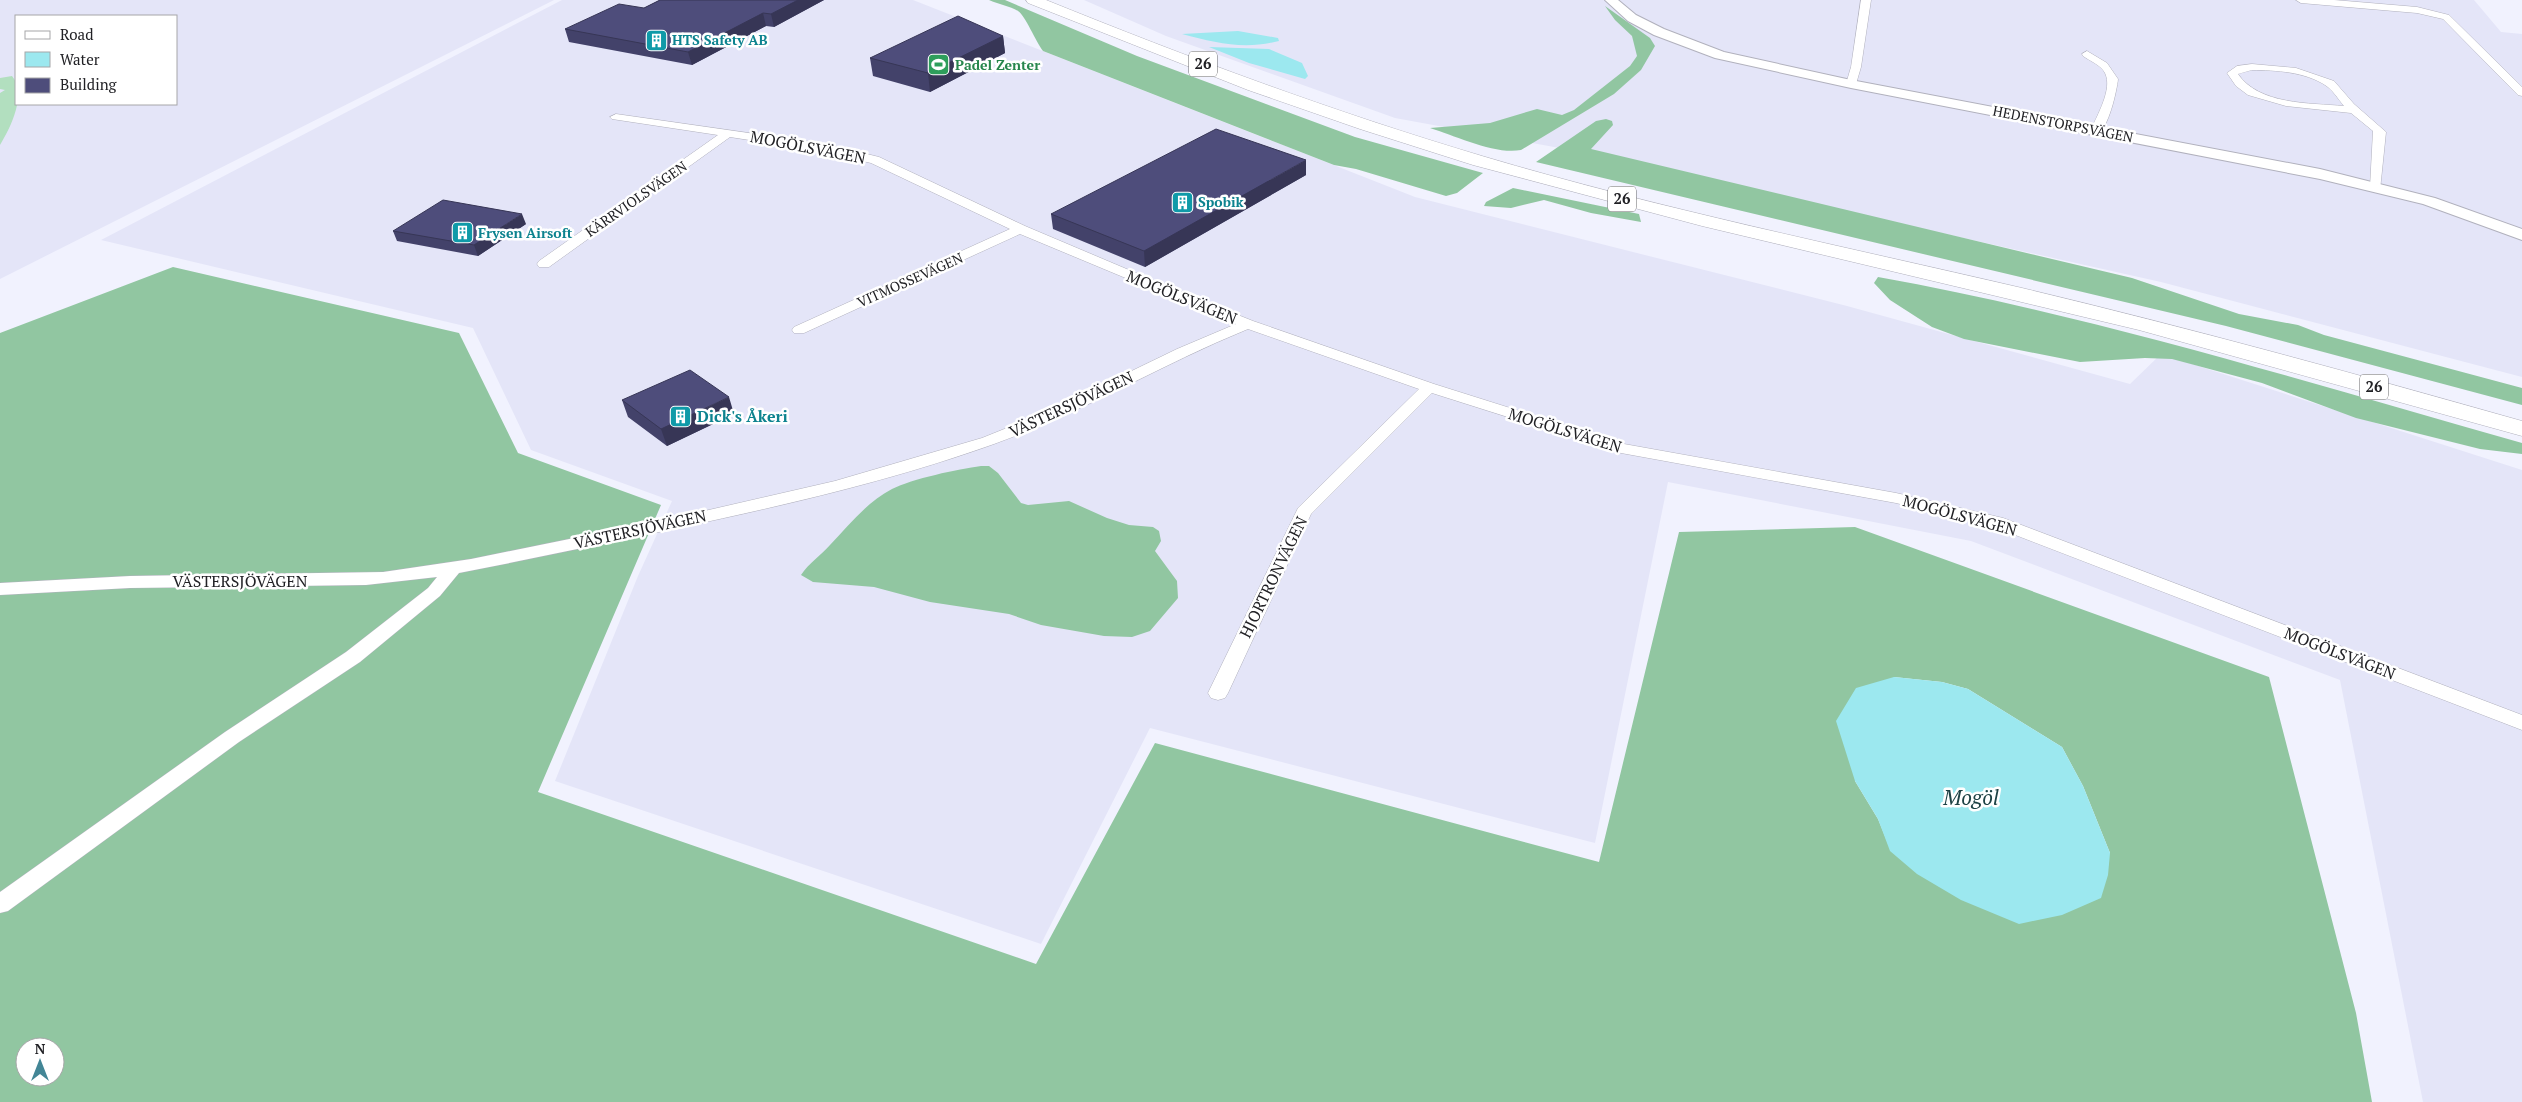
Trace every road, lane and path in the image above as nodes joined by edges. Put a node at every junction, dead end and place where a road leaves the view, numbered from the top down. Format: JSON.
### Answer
{"nodes":[{"id":1,"x":1033,"y":0,"type":"edge"},
{"id":2,"x":1044,"y":0,"type":"edge"},
{"id":3,"x":1611,"y":0,"type":"edge"},
{"id":4,"x":1866,"y":0,"type":"edge"},
{"id":5,"x":2301,"y":0,"type":"edge"},
{"id":6,"x":2087,"y":54,"type":"dead end"},
{"id":7,"x":1851,"y":84,"type":"junction"},
{"id":8,"x":2522,"y":93,"type":"edge"},
{"id":9,"x":2354,"y":110,"type":"junction"},
{"id":10,"x":616,"y":117,"type":"dead end"},
{"id":11,"x":2097,"y":130,"type":"junction"},
{"id":12,"x":729,"y":133,"type":"junction"},
{"id":13,"x":2376,"y":187,"type":"junction"},
{"id":14,"x":1020,"y":229,"type":"junction"},
{"id":15,"x":2522,"y":235,"type":"edge"},
{"id":16,"x":544,"y":264,"type":"dead end"},
{"id":17,"x":1248,"y":324,"type":"junction"},
{"id":18,"x":799,"y":330,"type":"dead end"},
{"id":19,"x":1429,"y":387,"type":"junction"},
{"id":20,"x":2522,"y":421,"type":"edge"},
{"id":21,"x":2522,"y":429,"type":"edge"},
{"id":22,"x":452,"y":569,"type":"junction"},
{"id":23,"x":0,"y":589,"type":"edge"},
{"id":24,"x":1218,"y":693,"type":"dead end"},
{"id":25,"x":2522,"y":723,"type":"edge"},
{"id":26,"x":0,"y":904,"type":"edge"}],
"edges":[{"from":1,"to":21,"type":"highway","number":"26"},
{"from":2,"to":20,"type":"highway","number":"26"},
{"from":3,"to":7,"type":"street","name":"HEDENSTORPSVÄGEN"},
{"from":4,"to":7,"type":"street"},
{"from":5,"to":8,"type":"street"},
{"from":6,"to":11,"type":"street"},
{"from":7,"to":11,"type":"street","name":"HEDENSTORPSVÄGEN"},
{"from":9,"to":9,"type":"street"},
{"from":9,"to":13,"type":"street"},
{"from":10,"to":12,"type":"street","name":"MOGÖLSVÄGEN"},
{"from":11,"to":13,"type":"street","name":"HEDENSTORPSVÄGEN"},
{"from":12,"to":14,"type":"street","name":"MOGÖLSVÄGEN"},
{"from":12,"to":16,"type":"street","name":"KÄRRVIOLSVÄGEN"},
{"from":13,"to":15,"type":"street","name":"HEDENSTORPSVÄGEN"},
{"from":14,"to":17,"type":"street","name":"MOGÖLSVÄGEN"},
{"from":14,"to":18,"type":"street","name":"VITMOSSEVÄGEN"},
{"from":17,"to":19,"type":"street","name":"MOGÖLSVÄGEN"},
{"from":17,"to":22,"type":"street","name":"VÄSTERSJÖVÄGEN"},
{"from":19,"to":24,"type":"street","name":"HJORTRONVÄGEN"},
{"from":19,"to":25,"type":"street","name":"MOGÖLSVÄGEN"},
{"from":22,"to":23,"type":"street","name":"VÄSTERSJÖVÄGEN"},
{"from":22,"to":26,"type":"street"}]}
